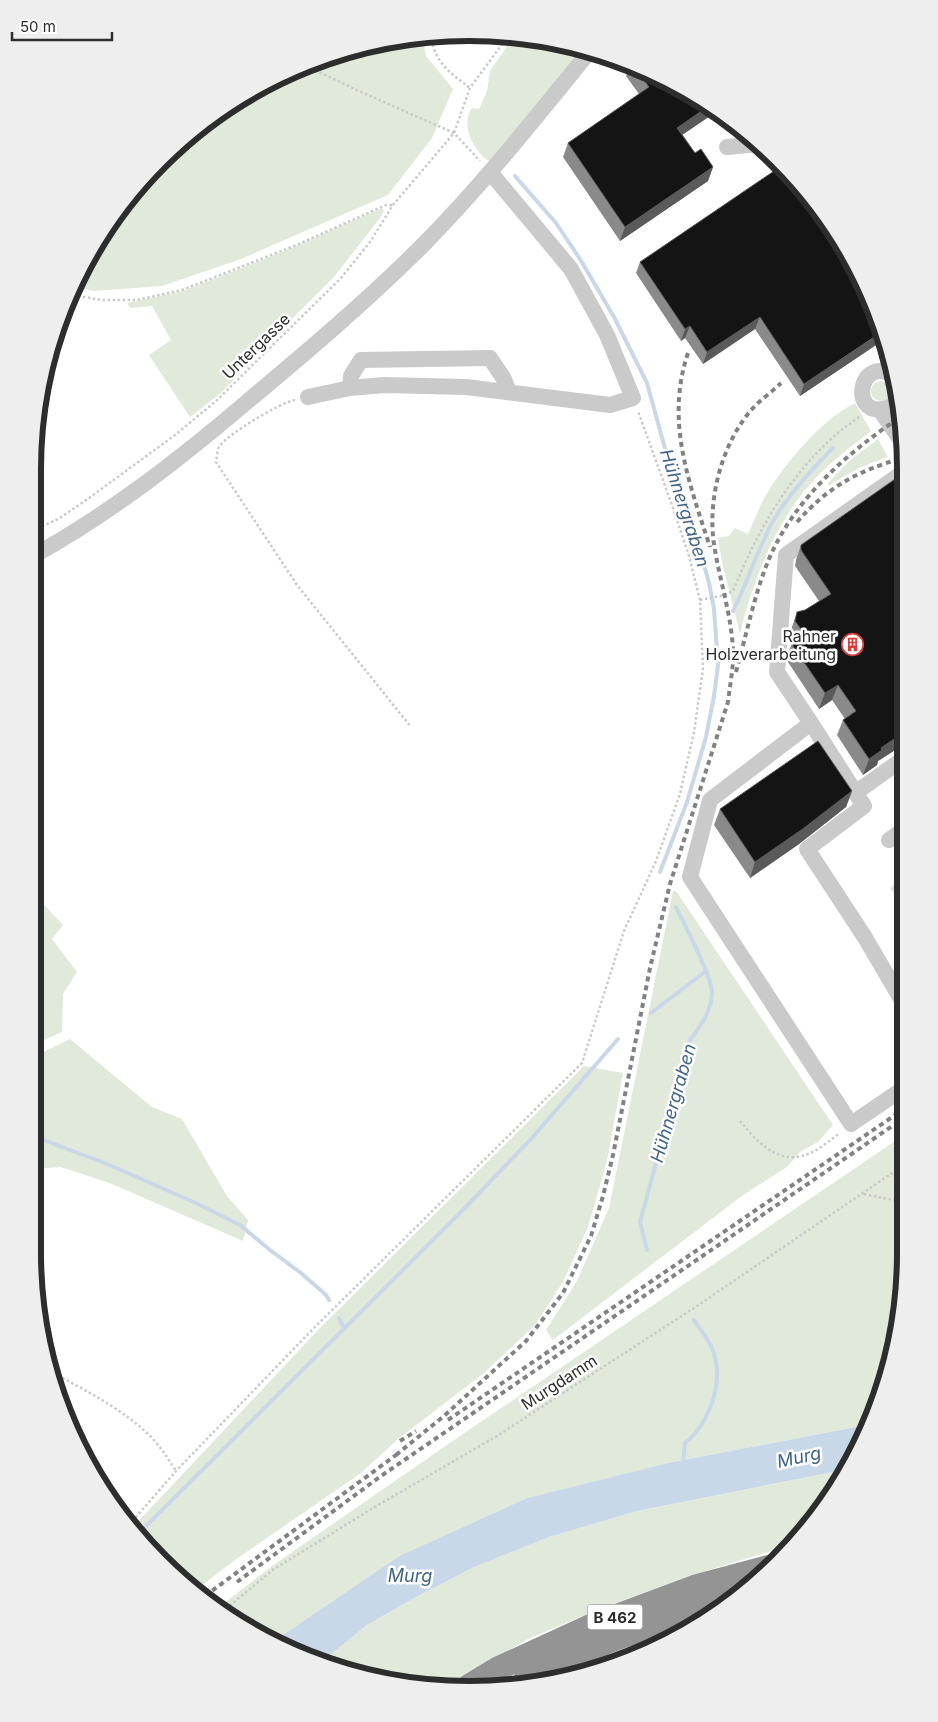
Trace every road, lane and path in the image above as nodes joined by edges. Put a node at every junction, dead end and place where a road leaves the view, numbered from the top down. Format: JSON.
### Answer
{"nodes":[{"id":1,"x":431,"y":43,"type":"edge"},
{"id":2,"x":503,"y":43,"type":"edge"},
{"id":3,"x":585,"y":57,"type":"edge"},
{"id":4,"x":315,"y":70,"type":"edge"},
{"id":5,"x":470,"y":88,"type":"junction"},
{"id":6,"x":454,"y":132,"type":"junction"},
{"id":7,"x":749,"y":145,"type":"edge"},
{"id":8,"x":727,"y":148,"type":"dead end"},
{"id":9,"x":490,"y":172,"type":"junction"},
{"id":10,"x":393,"y":205,"type":"junction"},
{"id":11,"x":78,"y":296,"type":"edge"},
{"id":12,"x":886,"y":372,"type":"edge"},
{"id":13,"x":350,"y":388,"type":"junction"},
{"id":14,"x":509,"y":392,"type":"junction"},
{"id":15,"x":308,"y":397,"type":"joint"},
{"id":16,"x":633,"y":398,"type":"junction"},
{"id":17,"x":892,"y":405,"type":"edge"},
{"id":18,"x":876,"y":408,"type":"junction"},
{"id":19,"x":895,"y":433,"type":"edge"},
{"id":20,"x":897,"y":483,"type":"edge"},
{"id":21,"x":41,"y":528,"type":"edge"},
{"id":22,"x":41,"y":552,"type":"edge"},
{"id":23,"x":700,"y":600,"type":"junction"},
{"id":24,"x":811,"y":723,"type":"junction"},
{"id":25,"x":411,"y":728,"type":"dead end"},
{"id":26,"x":897,"y":763,"type":"edge"},
{"id":27,"x":855,"y":793,"type":"junction"},
{"id":28,"x":897,"y":834,"type":"edge"},
{"id":29,"x":889,"y":840,"type":"dead end"},
{"id":30,"x":897,"y":992,"type":"edge"},
{"id":31,"x":897,"y":1093,"type":"edge"},
{"id":32,"x":740,"y":1121,"type":"dead end"},
{"id":33,"x":852,"y":1124,"type":"junction"},
{"id":34,"x":897,"y":1170,"type":"edge"},
{"id":35,"x":864,"y":1194,"type":"junction"},
{"id":36,"x":897,"y":1201,"type":"edge"},
{"id":37,"x":60,"y":1376,"type":"edge"},
{"id":38,"x":176,"y":1471,"type":"junction"},
{"id":39,"x":134,"y":1519,"type":"edge"},
{"id":40,"x":756,"y":1570,"type":"edge"},
{"id":41,"x":716,"y":1602,"type":"edge"},
{"id":42,"x":228,"y":1607,"type":"edge"},
{"id":43,"x":539,"y":1675,"type":"edge"},
{"id":44,"x":478,"y":1681,"type":"edge"}],
"edges":[{"from":1,"to":5,"type":"path"},
{"from":2,"to":5,"type":"path"},
{"from":3,"to":9,"type":"street"},
{"from":4,"to":6,"type":"path"},
{"from":5,"to":6,"type":"path","name":"Untergasse"},
{"from":6,"to":9,"type":"path"},
{"from":6,"to":10,"type":"path","name":"Untergasse"},
{"from":7,"to":8,"type":"street"},
{"from":9,"to":16,"type":"street"},
{"from":9,"to":22,"type":"street"},
{"from":10,"to":11,"type":"path"},
{"from":10,"to":21,"type":"path","name":"Untergasse"},
{"from":12,"to":18,"type":"street"},
{"from":13,"to":14,"type":"street"},
{"from":13,"to":14,"type":"street"},
{"from":13,"to":15,"type":"street"},
{"from":14,"to":16,"type":"street"},
{"from":15,"to":25,"type":"path"},
{"from":16,"to":23,"type":"path"},
{"from":17,"to":18,"type":"street"},
{"from":18,"to":19,"type":"street"},
{"from":18,"to":23,"type":"path"},
{"from":20,"to":24,"type":"street"},
{"from":23,"to":38,"type":"path"},
{"from":24,"to":27,"type":"street"},
{"from":24,"to":33,"type":"street"},
{"from":26,"to":27,"type":"street"},
{"from":27,"to":30,"type":"street"},
{"from":28,"to":29,"type":"street"},
{"from":31,"to":33,"type":"street"},
{"from":32,"to":33,"type":"path"},
{"from":34,"to":35,"type":"path","name":"Murgdamm"},
{"from":35,"to":36,"type":"path"},
{"from":35,"to":42,"type":"path","name":"Murgdamm"},
{"from":37,"to":38,"type":"path"},
{"from":38,"to":39,"type":"path"},
{"from":40,"to":44,"type":"highway","number":"B 462"},
{"from":41,"to":43,"type":"highway","number":"B 462"}]}
